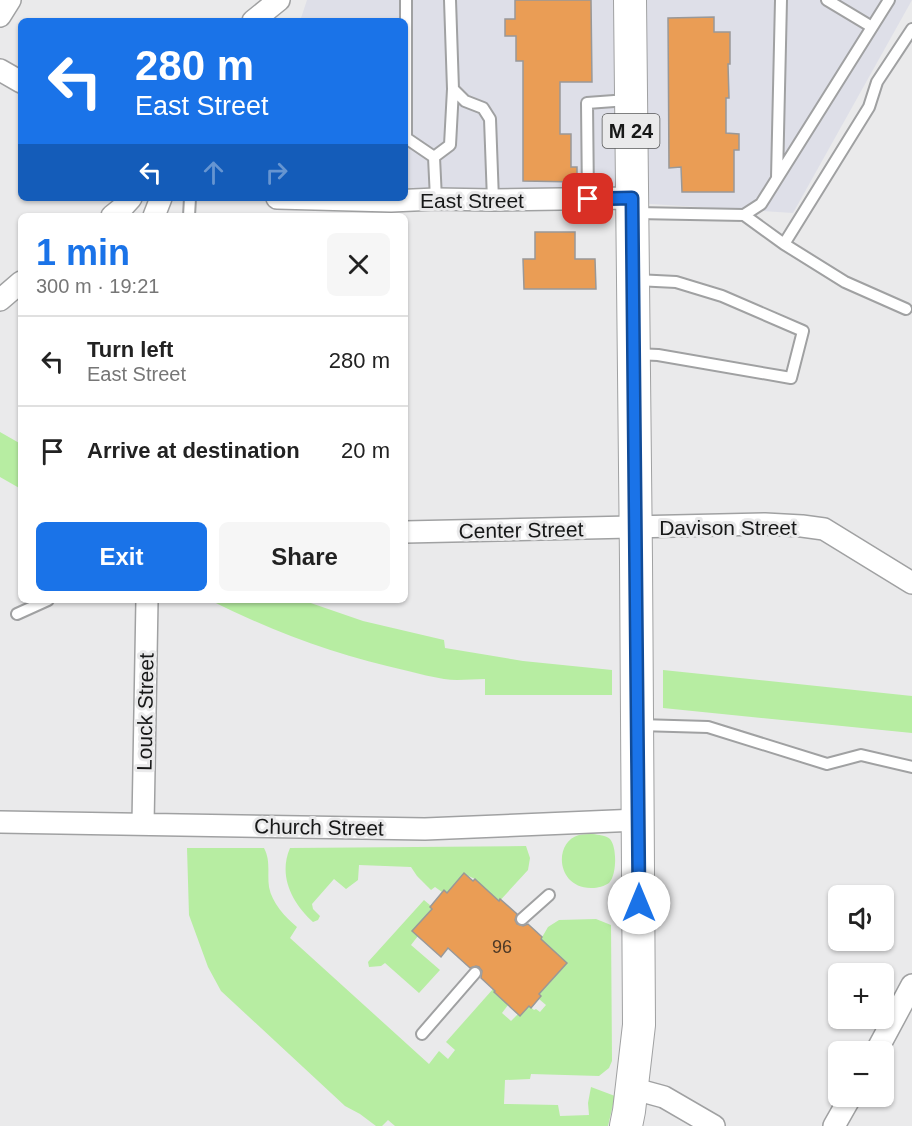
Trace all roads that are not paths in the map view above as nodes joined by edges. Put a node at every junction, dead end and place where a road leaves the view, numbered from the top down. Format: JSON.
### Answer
{"nodes":[{"id":1,"x":10,"y":0,"type":"edge"},
{"id":2,"x":279,"y":0,"type":"edge"},
{"id":3,"x":406,"y":0,"type":"edge"},
{"id":4,"x":450,"y":0,"type":"edge"},
{"id":5,"x":630,"y":0,"type":"edge"},
{"id":6,"x":781,"y":0,"type":"edge"},
{"id":7,"x":827,"y":0,"type":"edge"},
{"id":8,"x":889,"y":0,"type":"edge"},
{"id":9,"x":0,"y":16,"type":"edge"},
{"id":10,"x":257,"y":18,"type":"edge"},
{"id":11,"x":406,"y":18,"type":"edge"},
{"id":12,"x":872,"y":27,"type":"junction"},
{"id":13,"x":912,"y":29,"type":"edge"},
{"id":14,"x":0,"y":70,"type":"edge"},
{"id":15,"x":18,"y":80,"type":"edge"},
{"id":16,"x":453,"y":89,"type":"junction"},
{"id":17,"x":631,"y":100,"type":"junction"},
{"id":18,"x":408,"y":139,"type":"edge"},
{"id":19,"x":434,"y":157,"type":"junction"},
{"id":20,"x":777,"y":178,"type":"junction"},
{"id":21,"x":436,"y":199,"type":"junction"},
{"id":22,"x":588,"y":199,"type":"junction"},
{"id":23,"x":408,"y":200,"type":"edge"},
{"id":24,"x":493,"y":200,"type":"junction"},
{"id":25,"x":128,"y":201,"type":"edge"},
{"id":26,"x":632,"y":205,"type":"junction"},
{"id":27,"x":116,"y":213,"type":"edge"},
{"id":28,"x":744,"y":215,"type":"junction"},
{"id":29,"x":784,"y":244,"type":"junction"},
{"id":30,"x":633,"y":280,"type":"junction"},
{"id":31,"x":18,"y":285,"type":"edge"},
{"id":32,"x":0,"y":300,"type":"edge"},
{"id":33,"x":906,"y":309,"type":"dead end"},
{"id":34,"x":635,"y":354,"type":"junction"},
{"id":35,"x":636,"y":528,"type":"junction"},
{"id":36,"x":408,"y":532,"type":"edge"},
{"id":37,"x":912,"y":583,"type":"edge"},
{"id":38,"x":41,"y":603,"type":"edge"},
{"id":39,"x":147,"y":603,"type":"edge"},
{"id":40,"x":17,"y":614,"type":"dead end"},
{"id":41,"x":638,"y":725,"type":"junction"},
{"id":42,"x":912,"y":767,"type":"edge"},
{"id":43,"x":638,"y":820,"type":"junction"},
{"id":44,"x":0,"y":822,"type":"edge"},
{"id":45,"x":143,"y":824,"type":"junction"},
{"id":46,"x":549,"y":895,"type":"dead end"},
{"id":47,"x":522,"y":919,"type":"dead end"},
{"id":48,"x":476,"y":973,"type":"dead end"},
{"id":49,"x":912,"y":985,"type":"edge"},
{"id":50,"x":422,"y":1034,"type":"dead end"},
{"id":51,"x":882,"y":1041,"type":"edge"},
{"id":52,"x":631,"y":1088,"type":"junction"},
{"id":53,"x":845,"y":1107,"type":"edge"},
{"id":54,"x":626,"y":1126,"type":"edge"},
{"id":55,"x":714,"y":1126,"type":"edge"},
{"id":56,"x":834,"y":1126,"type":"edge"}],
"edges":[{"from":1,"to":9,"type":"street"},
{"from":2,"to":10,"type":"street"},
{"from":3,"to":11,"type":"lane"},
{"from":4,"to":16,"type":"lane"},
{"from":5,"to":17,"type":"main road","number":"M 24"},
{"from":6,"to":20,"type":"lane"},
{"from":7,"to":12,"type":"lane"},
{"from":8,"to":12,"type":"lane"},
{"from":12,"to":20,"type":"lane"},
{"from":13,"to":29,"type":"lane"},
{"from":14,"to":15,"type":"street"},
{"from":16,"to":19,"type":"lane"},
{"from":16,"to":24,"type":"lane"},
{"from":17,"to":22,"type":"lane"},
{"from":17,"to":26,"type":"main road","number":"M 24"},
{"from":18,"to":19,"type":"lane"},
{"from":19,"to":21,"type":"lane"},
{"from":20,"to":28,"type":"lane"},
{"from":21,"to":23,"type":"street","name":"East Street"},
{"from":21,"to":24,"type":"street","name":"East Street"},
{"from":22,"to":24,"type":"street","name":"East Street"},
{"from":22,"to":26,"type":"street","name":"East Street"},
{"from":25,"to":27,"type":"street"},
{"from":26,"to":28,"type":"lane"},
{"from":26,"to":30,"type":"main road","number":"M 24"},
{"from":28,"to":29,"type":"lane"},
{"from":29,"to":33,"type":"lane"},
{"from":30,"to":34,"type":"main road","number":"M 24"},
{"from":30,"to":34,"type":"lane"},
{"from":31,"to":32,"type":"street"},
{"from":34,"to":35,"type":"main road","number":"M 24"},
{"from":35,"to":36,"type":"street","name":"Center Street"},
{"from":35,"to":37,"type":"street","name":"Davison Street"},
{"from":35,"to":41,"type":"main road","number":"M 24"},
{"from":38,"to":40,"type":"lane"},
{"from":39,"to":45,"type":"street","name":"Louck Street"},
{"from":41,"to":42,"type":"lane"},
{"from":41,"to":43,"type":"main road","number":"M 24"},
{"from":43,"to":45,"type":"street","name":"Church Street"},
{"from":43,"to":52,"type":"main road","number":"M 24"},
{"from":44,"to":45,"type":"street","name":"Church Street"},
{"from":46,"to":47,"type":"lane"},
{"from":48,"to":50,"type":"lane"},
{"from":49,"to":51,"type":"street"},
{"from":52,"to":54,"type":"main road","number":"M 24"},
{"from":52,"to":55,"type":"street"},
{"from":53,"to":56,"type":"street"}]}
